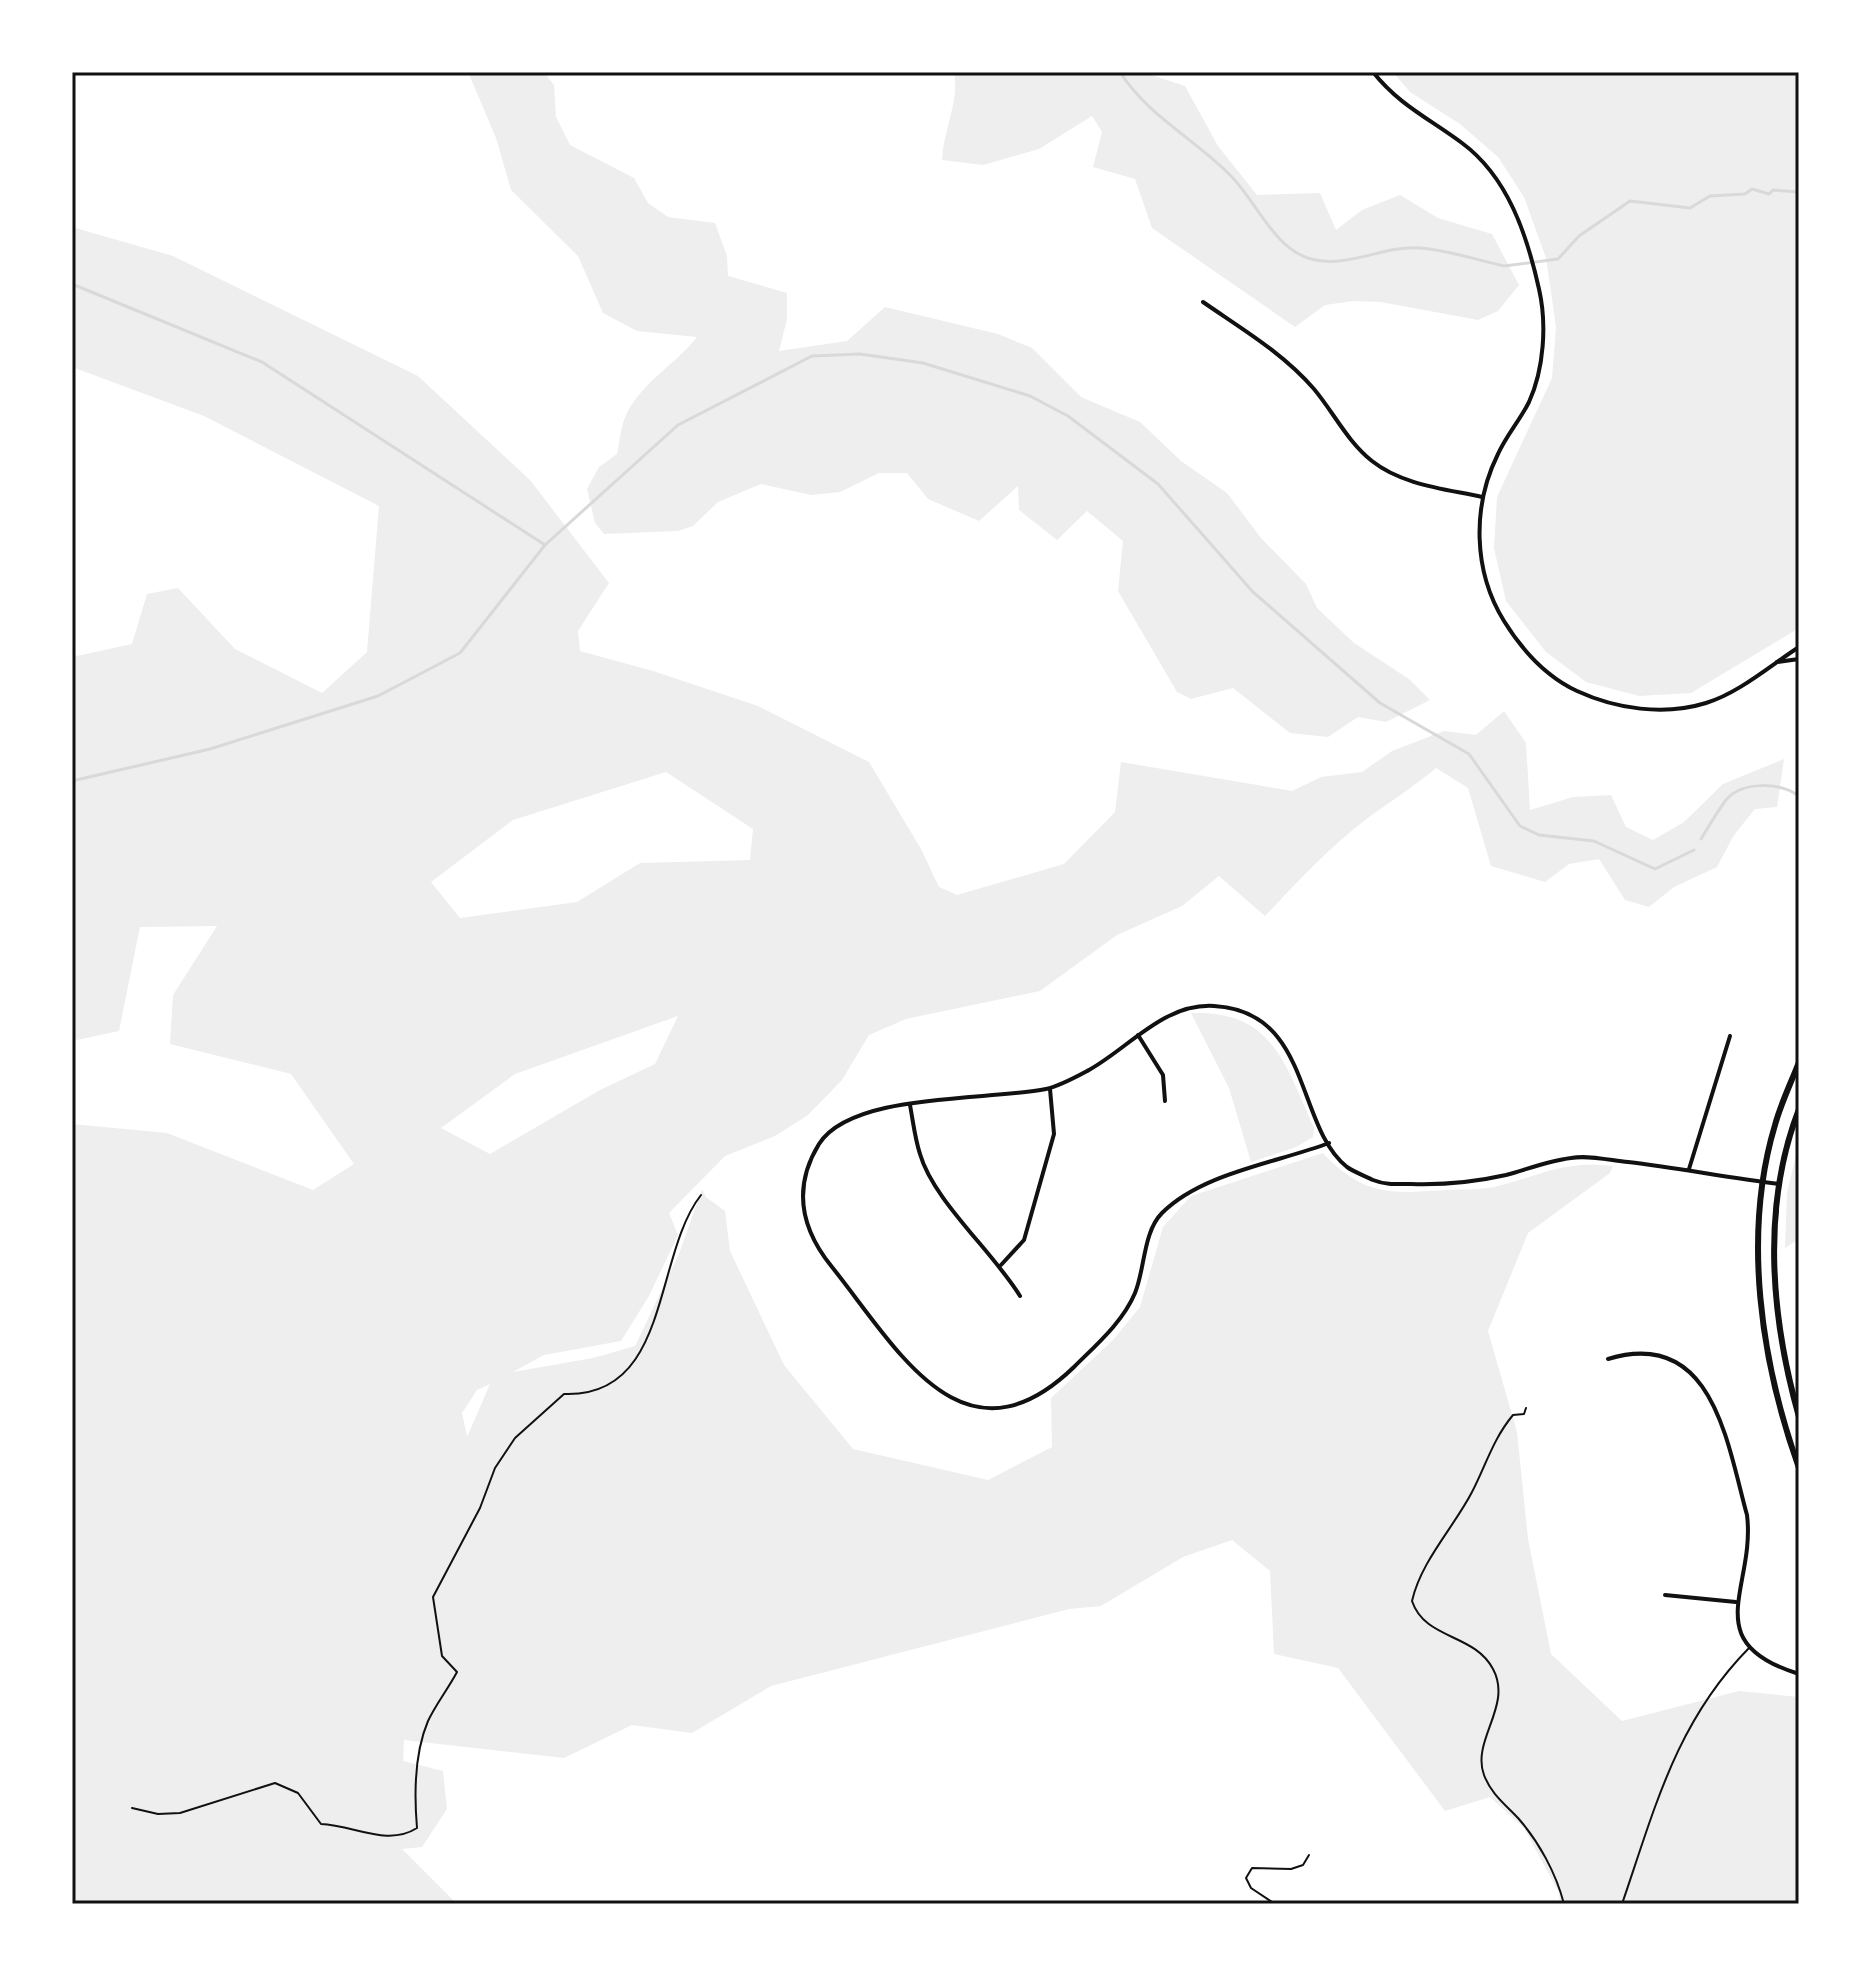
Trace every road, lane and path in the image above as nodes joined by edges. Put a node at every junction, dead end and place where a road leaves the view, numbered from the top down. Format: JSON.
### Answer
{"nodes":[{"id":1,"x":1373,"y":72,"type":"edge"},
{"id":2,"x":1203,"y":302,"type":"dead end"},
{"id":3,"x":1482,"y":497,"type":"junction"},
{"id":4,"x":1799,"y":647,"type":"edge"},
{"id":5,"x":1799,"y":659,"type":"edge"},
{"id":6,"x":1775,"y":662,"type":"junction"},
{"id":7,"x":1138,"y":1035,"type":"junction"},
{"id":8,"x":1730,"y":1036,"type":"dead end"},
{"id":9,"x":1799,"y":1062,"type":"edge"},
{"id":10,"x":1050,"y":1089,"type":"junction"},
{"id":11,"x":1165,"y":1101,"type":"dead end"},
{"id":12,"x":910,"y":1105,"type":"junction"},
{"id":13,"x":1799,"y":1109,"type":"edge"},
{"id":14,"x":1329,"y":1143,"type":"junction"},
{"id":15,"x":1689,"y":1169,"type":"junction"},
{"id":16,"x":1763,"y":1182,"type":"junction"},
{"id":17,"x":1780,"y":1184,"type":"junction"},
{"id":18,"x":701,"y":1195,"type":"dead end"},
{"id":19,"x":1001,"y":1265,"type":"junction"},
{"id":20,"x":1020,"y":1296,"type":"dead end"},
{"id":21,"x":1608,"y":1359,"type":"dead end"},
{"id":22,"x":1526,"y":1408,"type":"dead end"},
{"id":23,"x":1799,"y":1417,"type":"edge"},
{"id":24,"x":1799,"y":1468,"type":"edge"},
{"id":25,"x":1665,"y":1595,"type":"dead end"},
{"id":26,"x":1736,"y":1602,"type":"junction"},
{"id":27,"x":1749,"y":1648,"type":"junction"},
{"id":28,"x":1799,"y":1674,"type":"edge"},
{"id":29,"x":132,"y":1808,"type":"dead end"},
{"id":30,"x":1309,"y":1855,"type":"dead end"},
{"id":31,"x":1275,"y":1904,"type":"edge"},
{"id":32,"x":1564,"y":1904,"type":"edge"},
{"id":33,"x":1622,"y":1904,"type":"edge"}],
"edges":[{"from":1,"to":3,"type":"street"},
{"from":2,"to":3,"type":"street"},
{"from":3,"to":6,"type":"street"},
{"from":4,"to":6,"type":"street"},
{"from":5,"to":6,"type":"street"},
{"from":7,"to":10,"type":"street"},
{"from":7,"to":11,"type":"street"},
{"from":7,"to":14,"type":"street"},
{"from":8,"to":15,"type":"street"},
{"from":9,"to":16,"type":"main road"},
{"from":10,"to":12,"type":"street"},
{"from":10,"to":19,"type":"street"},
{"from":12,"to":14,"type":"street"},
{"from":12,"to":19,"type":"street"},
{"from":13,"to":17,"type":"main road"},
{"from":14,"to":15,"type":"street"},
{"from":15,"to":16,"type":"street"},
{"from":16,"to":17,"type":"street"},
{"from":16,"to":24,"type":"main road"},
{"from":17,"to":23,"type":"main road"},
{"from":18,"to":29,"type":"path"},
{"from":19,"to":20,"type":"street"},
{"from":21,"to":26,"type":"street"},
{"from":22,"to":32,"type":"path"},
{"from":25,"to":26,"type":"street"},
{"from":26,"to":27,"type":"street"},
{"from":27,"to":28,"type":"street"},
{"from":27,"to":33,"type":"lane"},
{"from":30,"to":31,"type":"lane"}]}
